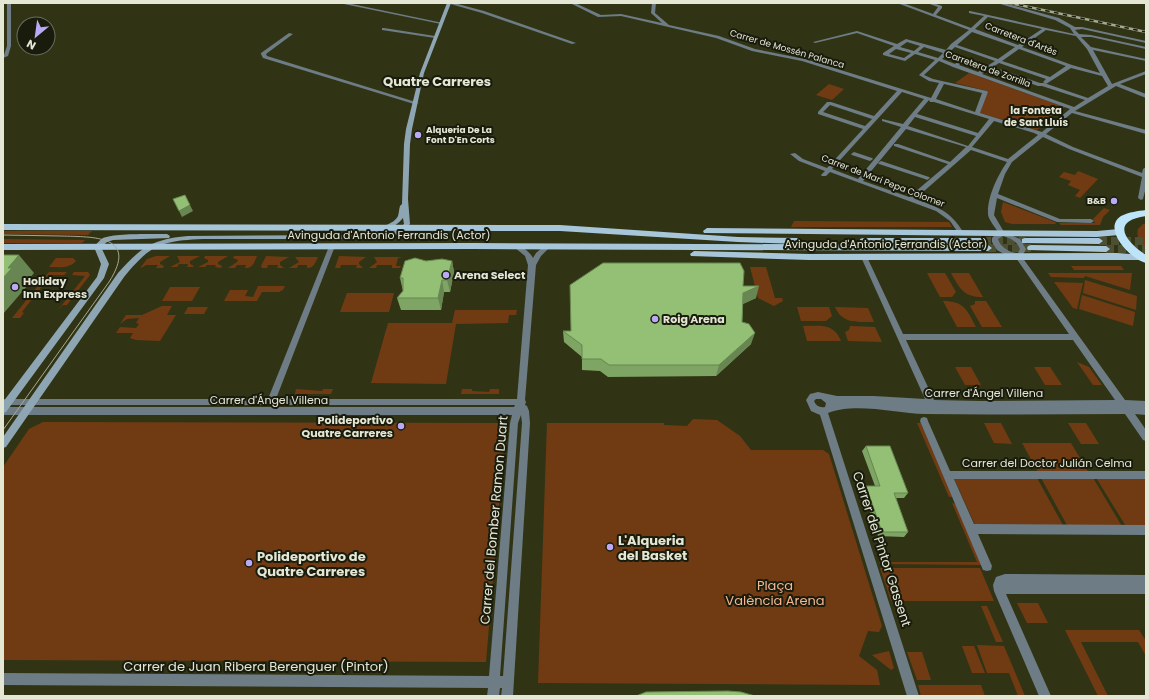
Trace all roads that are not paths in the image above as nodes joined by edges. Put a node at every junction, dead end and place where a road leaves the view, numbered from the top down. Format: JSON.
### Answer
{"nodes":[{"id":1,"x":9,"y":3,"type":"edge"},
{"id":2,"x":342,"y":3,"type":"edge"},
{"id":3,"x":449,"y":3,"type":"edge"},
{"id":4,"x":572,"y":3,"type":"edge"},
{"id":5,"x":654,"y":3,"type":"edge"},
{"id":6,"x":899,"y":3,"type":"edge"},
{"id":7,"x":929,"y":3,"type":"edge"},
{"id":8,"x":999,"y":3,"type":"edge"},
{"id":9,"x":970,"y":12,"type":"dead end"},
{"id":10,"x":934,"y":15,"type":"junction"},
{"id":11,"x":987,"y":16,"type":"junction"},
{"id":12,"x":1048,"y":16,"type":"junction"},
{"id":13,"x":961,"y":19,"type":"dead end"},
{"id":14,"x":441,"y":22,"type":"junction"},
{"id":15,"x":956,"y":23,"type":"junction"},
{"id":16,"x":669,"y":27,"type":"junction"},
{"id":17,"x":1034,"y":27,"type":"junction"},
{"id":18,"x":972,"y":28,"type":"junction"},
{"id":19,"x":1073,"y":28,"type":"junction"},
{"id":20,"x":384,"y":29,"type":"dead end"},
{"id":21,"x":1045,"y":29,"type":"junction"},
{"id":22,"x":291,"y":34,"type":"dead end"},
{"id":23,"x":1079,"y":35,"type":"junction"},
{"id":24,"x":435,"y":37,"type":"junction"},
{"id":25,"x":815,"y":42,"type":"dead end"},
{"id":26,"x":1146,"y":42,"type":"edge"},
{"id":27,"x":574,"y":43,"type":"dead end"},
{"id":28,"x":924,"y":45,"type":"junction"},
{"id":29,"x":953,"y":45,"type":"junction"},
{"id":30,"x":897,"y":46,"type":"junction"},
{"id":31,"x":1019,"y":46,"type":"junction"},
{"id":32,"x":1089,"y":48,"type":"junction"},
{"id":33,"x":1146,"y":48,"type":"edge"},
{"id":34,"x":915,"y":52,"type":"junction"},
{"id":35,"x":946,"y":52,"type":"junction"},
{"id":36,"x":3,"y":57,"type":"edge"},
{"id":37,"x":964,"y":58,"type":"dead end"},
{"id":38,"x":937,"y":59,"type":"junction"},
{"id":39,"x":1146,"y":60,"type":"edge"},
{"id":40,"x":998,"y":61,"type":"junction"},
{"id":41,"x":955,"y":66,"type":"junction"},
{"id":42,"x":1070,"y":66,"type":"junction"},
{"id":43,"x":989,"y":67,"type":"junction"},
{"id":44,"x":1146,"y":72,"type":"edge"},
{"id":45,"x":979,"y":74,"type":"junction"},
{"id":46,"x":1104,"y":75,"type":"junction"},
{"id":47,"x":1050,"y":79,"type":"junction"},
{"id":48,"x":942,"y":83,"type":"junction"},
{"id":49,"x":1041,"y":85,"type":"junction"},
{"id":50,"x":1113,"y":86,"type":"junction"},
{"id":51,"x":900,"y":91,"type":"junction"},
{"id":52,"x":1029,"y":92,"type":"junction"},
{"id":53,"x":1146,"y":96,"type":"edge"},
{"id":54,"x":929,"y":100,"type":"junction"},
{"id":55,"x":1088,"y":100,"type":"junction"},
{"id":56,"x":416,"y":104,"type":"junction"},
{"id":57,"x":850,"y":110,"type":"junction"},
{"id":58,"x":1073,"y":110,"type":"junction"},
{"id":59,"x":914,"y":114,"type":"junction"},
{"id":60,"x":977,"y":114,"type":"junction"},
{"id":61,"x":875,"y":118,"type":"junction"},
{"id":62,"x":992,"y":119,"type":"junction"},
{"id":63,"x":841,"y":120,"type":"junction"},
{"id":64,"x":884,"y":120,"type":"dead end"},
{"id":65,"x":904,"y":127,"type":"junction"},
{"id":66,"x":866,"y":128,"type":"junction"},
{"id":67,"x":1146,"y":132,"type":"edge"},
{"id":68,"x":979,"y":135,"type":"junction"},
{"id":69,"x":1042,"y":136,"type":"junction"},
{"id":70,"x":896,"y":145,"type":"dead end"},
{"id":71,"x":965,"y":146,"type":"dead end"},
{"id":72,"x":973,"y":149,"type":"dead end"},
{"id":73,"x":792,"y":154,"type":"dead end"},
{"id":74,"x":854,"y":154,"type":"dead end"},
{"id":75,"x":870,"y":159,"type":"dead end"},
{"id":76,"x":1006,"y":160,"type":"dead end"},
{"id":77,"x":947,"y":162,"type":"dead end"},
{"id":78,"x":881,"y":163,"type":"dead end"},
{"id":79,"x":1146,"y":169,"type":"edge"},
{"id":80,"x":826,"y":172,"type":"junction"},
{"id":81,"x":1145,"y":177,"type":"edge"},
{"id":82,"x":927,"y":178,"type":"dead end"},
{"id":83,"x":858,"y":182,"type":"junction"},
{"id":84,"x":994,"y":195,"type":"junction"},
{"id":85,"x":1141,"y":198,"type":"dead end"},
{"id":86,"x":405,"y":199,"type":"junction"},
{"id":87,"x":910,"y":200,"type":"junction"},
{"id":88,"x":1146,"y":213,"type":"edge"},
{"id":89,"x":1090,"y":221,"type":"dead end"},
{"id":90,"x":3,"y":227,"type":"edge"},
{"id":91,"x":406,"y":227,"type":"junction"},
{"id":92,"x":382,"y":228,"type":"junction"},
{"id":93,"x":627,"y":231,"type":"junction"},
{"id":94,"x":961,"y":232,"type":"junction"},
{"id":95,"x":1119,"y":232,"type":"junction"},
{"id":96,"x":1002,"y":233,"type":"junction"},
{"id":97,"x":203,"y":237,"type":"junction"},
{"id":98,"x":334,"y":237,"type":"junction"},
{"id":99,"x":983,"y":241,"type":"tunnel mouth"},
{"id":100,"x":1026,"y":241,"type":"tunnel mouth"},
{"id":101,"x":1099,"y":241,"type":"tunnel mouth"},
{"id":102,"x":332,"y":246,"type":"junction"},
{"id":103,"x":97,"y":247,"type":"junction"},
{"id":104,"x":148,"y":247,"type":"junction"},
{"id":105,"x":517,"y":247,"type":"junction"},
{"id":106,"x":630,"y":247,"type":"junction"},
{"id":107,"x":3,"y":248,"type":"edge"},
{"id":108,"x":546,"y":248,"type":"junction"},
{"id":109,"x":988,"y":248,"type":"tunnel mouth"},
{"id":110,"x":1031,"y":248,"type":"tunnel mouth"},
{"id":111,"x":1106,"y":249,"type":"tunnel mouth"},
{"id":112,"x":1018,"y":256,"type":"junction"},
{"id":113,"x":864,"y":257,"type":"junction"},
{"id":114,"x":1144,"y":259,"type":"edge"},
{"id":115,"x":532,"y":265,"type":"junction"},
{"id":116,"x":900,"y":337,"type":"junction"},
{"id":117,"x":1075,"y":337,"type":"junction"},
{"id":118,"x":823,"y":396,"type":"junction"},
{"id":119,"x":271,"y":401,"type":"junction"},
{"id":120,"x":32,"y":403,"type":"junction"},
{"id":121,"x":1146,"y":404,"type":"edge"},
{"id":122,"x":4,"y":406,"type":"edge"},
{"id":123,"x":933,"y":407,"type":"junction"},
{"id":124,"x":1125,"y":407,"type":"junction"},
{"id":125,"x":521,"y":408,"type":"junction"},
{"id":126,"x":826,"y":410,"type":"junction"},
{"id":127,"x":26,"y":411,"type":"junction"},
{"id":128,"x":1146,"y":411,"type":"edge"},
{"id":129,"x":924,"y":421,"type":"dead end"},
{"id":130,"x":1146,"y":437,"type":"edge"},
{"id":131,"x":3,"y":444,"type":"edge"},
{"id":132,"x":947,"y":475,"type":"junction"},
{"id":133,"x":1146,"y":475,"type":"edge"},
{"id":134,"x":971,"y":529,"type":"junction"},
{"id":135,"x":1146,"y":530,"type":"edge"},
{"id":136,"x":987,"y":566,"type":"dead end"},
{"id":137,"x":1146,"y":580,"type":"edge"},
{"id":138,"x":1146,"y":589,"type":"edge"},
{"id":139,"x":1001,"y":596,"type":"junction"},
{"id":140,"x":3,"y":679,"type":"edge"},
{"id":141,"x":494,"y":682,"type":"junction"},
{"id":142,"x":508,"y":682,"type":"junction"},
{"id":143,"x":493,"y":696,"type":"edge"},
{"id":144,"x":507,"y":696,"type":"edge"},
{"id":145,"x":913,"y":696,"type":"edge"},
{"id":146,"x":1045,"y":696,"type":"edge"}],
"edges":[{"from":1,"to":36,"type":"street"},
{"from":2,"to":14,"type":"street"},
{"from":3,"to":14,"type":"street"},
{"from":3,"to":27,"type":"street"},
{"from":4,"to":16,"type":"street","name":"Carrer de Mossén Palanca"},
{"from":5,"to":16,"type":"street"},
{"from":6,"to":10,"type":"street","name":"Carretera d'Artés"},
{"from":7,"to":10,"type":"street"},
{"from":8,"to":12,"type":"street"},
{"from":9,"to":11,"type":"street"},
{"from":10,"to":15,"type":"street","name":"Carretera d'Artés"},
{"from":11,"to":17,"type":"street"},
{"from":11,"to":18,"type":"street"},
{"from":12,"to":17,"type":"street"},
{"from":12,"to":19,"type":"street"},
{"from":13,"to":15,"type":"street"},
{"from":14,"to":24,"type":"street"},
{"from":15,"to":18,"type":"street","name":"Carretera d'Artés"},
{"from":16,"to":51,"type":"street","name":"Carrer de Mossén Palanca"},
{"from":17,"to":21,"type":"street"},
{"from":18,"to":29,"type":"street"},
{"from":18,"to":31,"type":"street","name":"Carretera d'Artés"},
{"from":19,"to":23,"type":"street"},
{"from":19,"to":26,"type":"street"},
{"from":20,"to":24,"type":"street"},
{"from":21,"to":23,"type":"street"},
{"from":21,"to":31,"type":"street"},
{"from":22,"to":56,"type":"street"},
{"from":23,"to":32,"type":"street"},
{"from":23,"to":33,"type":"street"},
{"from":24,"to":56,"type":"street"},
{"from":25,"to":30,"type":"street","name":"Carretera de Zorrilla"},
{"from":28,"to":30,"type":"street"},
{"from":28,"to":34,"type":"street"},
{"from":28,"to":35,"type":"street"},
{"from":29,"to":35,"type":"street"},
{"from":29,"to":40,"type":"street"},
{"from":30,"to":34,"type":"street","name":"Carretera de Zorrilla"},
{"from":30,"to":34,"type":"street"},
{"from":31,"to":40,"type":"street"},
{"from":31,"to":42,"type":"street","name":"Carretera d'Artés"},
{"from":32,"to":39,"type":"street"},
{"from":32,"to":46,"type":"street"},
{"from":34,"to":38,"type":"street","name":"Carretera de Zorrilla"},
{"from":35,"to":38,"type":"street"},
{"from":37,"to":41,"type":"street"},
{"from":38,"to":41,"type":"street","name":"Carretera de Zorrilla"},
{"from":38,"to":48,"type":"street"},
{"from":40,"to":43,"type":"street"},
{"from":40,"to":47,"type":"street"},
{"from":41,"to":45,"type":"street","name":"Carretera de Zorrilla"},
{"from":42,"to":46,"type":"street","name":"Carretera d'Artés"},
{"from":42,"to":47,"type":"street"},
{"from":43,"to":45,"type":"street"},
{"from":43,"to":49,"type":"street"},
{"from":44,"to":50,"type":"street"},
{"from":45,"to":52,"type":"street","name":"Carretera de Zorrilla"},
{"from":46,"to":50,"type":"street"},
{"from":47,"to":49,"type":"street"},
{"from":48,"to":54,"type":"street"},
{"from":48,"to":60,"type":"street"},
{"from":49,"to":52,"type":"street"},
{"from":49,"to":55,"type":"street"},
{"from":50,"to":53,"type":"street"},
{"from":50,"to":55,"type":"street"},
{"from":51,"to":54,"type":"street","name":"Carrer de Mossén Palanca"},
{"from":51,"to":61,"type":"street"},
{"from":52,"to":58,"type":"street","name":"Carretera de Zorrilla"},
{"from":54,"to":59,"type":"street"},
{"from":54,"to":60,"type":"street","name":"Carrer de Mossén Palanca"},
{"from":55,"to":58,"type":"street"},
{"from":56,"to":86,"type":"street"},
{"from":57,"to":61,"type":"street"},
{"from":57,"to":63,"type":"street"},
{"from":57,"to":63,"type":"street"},
{"from":58,"to":67,"type":"street","name":"Carretera de Zorrilla"},
{"from":58,"to":69,"type":"street"},
{"from":59,"to":65,"type":"street"},
{"from":59,"to":68,"type":"street"},
{"from":60,"to":62,"type":"street","name":"Carrer de Mossén Palanca"},
{"from":61,"to":66,"type":"street"},
{"from":62,"to":68,"type":"street"},
{"from":62,"to":69,"type":"street","name":"Carrer de Mossén Palanca"},
{"from":63,"to":66,"type":"street"},
{"from":64,"to":65,"type":"street"},
{"from":65,"to":71,"type":"street"},
{"from":65,"to":83,"type":"street"},
{"from":66,"to":80,"type":"street"},
{"from":68,"to":87,"type":"street"},
{"from":69,"to":81,"type":"street","name":"Carrer de Mossén Palanca"},
{"from":69,"to":84,"type":"street"},
{"from":70,"to":77,"type":"street"},
{"from":72,"to":76,"type":"street"},
{"from":73,"to":80,"type":"street","name":"Carrer de Mari Pepa Colomer"},
{"from":74,"to":75,"type":"street"},
{"from":78,"to":82,"type":"street"},
{"from":79,"to":81,"type":"street"},
{"from":80,"to":83,"type":"street","name":"Carrer de Mari Pepa Colomer"},
{"from":81,"to":85,"type":"street"},
{"from":83,"to":87,"type":"street","name":"Carrer de Mari Pepa Colomer"},
{"from":84,"to":89,"type":"street"},
{"from":84,"to":96,"type":"street"},
{"from":86,"to":91,"type":"street"},
{"from":86,"to":92,"type":"street"},
{"from":87,"to":94,"type":"street","name":"Carrer de Mari Pepa Colomer"},
{"from":88,"to":95,"type":"highway"},
{"from":90,"to":92,"type":"main road","name":"Avinguda d'Antonio Ferrandis (Actor)"},
{"from":91,"to":92,"type":"main road","name":"Avinguda d'Antonio Ferrandis (Actor)"},
{"from":91,"to":93,"type":"main road","name":"Avinguda d'Antonio Ferrandis (Actor)"},
{"from":91,"to":98,"type":"street","name":"Avinguda d'Antonio Ferrandis (Actor)"},
{"from":92,"to":98,"type":"street","name":"Avinguda d'Antonio Ferrandis (Actor)"},
{"from":93,"to":94,"type":"main road","name":"Avinguda d'Antonio Ferrandis (Actor)"},
{"from":93,"to":99,"type":"main road","name":"Avinguda d'Antonio Ferrandis (Actor)"},
{"from":94,"to":96,"type":"main road","name":"Avinguda d'Antonio Ferrandis (Actor)"},
{"from":95,"to":96,"type":"main road","name":"Avinguda d'Antonio Ferrandis (Actor)"},
{"from":95,"to":114,"type":"highway"},
{"from":96,"to":112,"type":"street"},
{"from":96,"to":112,"type":"street"},
{"from":97,"to":98,"type":"street","name":"Avinguda d'Antonio Ferrandis (Actor)"},
{"from":97,"to":103,"type":"street","name":"Avinguda d'Antonio Ferrandis (Actor)"},
{"from":97,"to":104,"type":"street","name":"Avinguda d'Antonio Ferrandis (Actor)"},
{"from":100,"to":101,"type":"main road"},
{"from":102,"to":104,"type":"main road","name":"Avinguda d'Antonio Ferrandis (Actor)"},
{"from":102,"to":105,"type":"main road","name":"Avinguda d'Antonio Ferrandis (Actor)"},
{"from":102,"to":119,"type":"street"},
{"from":103,"to":104,"type":"main road","name":"Avinguda d'Antonio Ferrandis (Actor)"},
{"from":103,"to":107,"type":"main road","name":"Avinguda d'Antonio Ferrandis (Actor)"},
{"from":103,"to":122,"type":"street"},
{"from":104,"to":120,"type":"street"},
{"from":105,"to":108,"type":"main road","name":"Avinguda d'Antonio Ferrandis (Actor)"},
{"from":105,"to":115,"type":"street"},
{"from":106,"to":108,"type":"main road","name":"Avinguda d'Antonio Ferrandis (Actor)"},
{"from":106,"to":109,"type":"main road","name":"Avinguda d'Antonio Ferrandis (Actor)"},
{"from":106,"to":113,"type":"main road","name":"Avinguda d'Antonio Ferrandis (Actor)"},
{"from":108,"to":115,"type":"street"},
{"from":110,"to":111,"type":"main road"},
{"from":112,"to":113,"type":"main road","name":"Avinguda d'Antonio Ferrandis (Actor)"},
{"from":112,"to":114,"type":"main road","name":"Avinguda d'Antonio Ferrandis (Actor)"},
{"from":112,"to":117,"type":"street"},
{"from":113,"to":116,"type":"street"},
{"from":115,"to":125,"type":"street"},
{"from":116,"to":117,"type":"street"},
{"from":116,"to":123,"type":"street"},
{"from":117,"to":124,"type":"street"},
{"from":118,"to":123,"type":"street","name":"Carrer d'Ángel Villena"},
{"from":118,"to":126,"type":"street"},
{"from":118,"to":126,"type":"street"},
{"from":119,"to":120,"type":"street","name":"Carrer d'Ángel Villena"},
{"from":119,"to":125,"type":"street","name":"Carrer d'Ángel Villena"},
{"from":120,"to":122,"type":"street","name":"Carrer d'Ángel Villena"},
{"from":120,"to":127,"type":"street"},
{"from":121,"to":124,"type":"street","name":"Carrer d'Ángel Villena"},
{"from":122,"to":127,"type":"street","name":"Carrer d'Ángel Villena"},
{"from":123,"to":124,"type":"street","name":"Carrer d'Ángel Villena"},
{"from":123,"to":126,"type":"street","name":"Carrer d'Ángel Villena"},
{"from":124,"to":128,"type":"street","name":"Carrer d'Ángel Villena"},
{"from":124,"to":130,"type":"street"},
{"from":125,"to":127,"type":"street","name":"Carrer d'Ángel Villena"},
{"from":125,"to":141,"type":"street","name":"Carrer del Bomber Ramon Duart"},
{"from":125,"to":142,"type":"street","name":"Carrer del Bomber Ramon Duart"},
{"from":126,"to":145,"type":"street","name":"Carrer del Pintor Gassent"},
{"from":127,"to":131,"type":"street"},
{"from":129,"to":132,"type":"street"},
{"from":132,"to":133,"type":"street","name":"Carrer del Doctor Julián Celma"},
{"from":132,"to":134,"type":"street"},
{"from":134,"to":135,"type":"street"},
{"from":134,"to":136,"type":"street"},
{"from":137,"to":139,"type":"street"},
{"from":138,"to":139,"type":"street"},
{"from":139,"to":146,"type":"street"},
{"from":140,"to":141,"type":"street","name":"Carrer de Juan Ribera Berenguer (Pintor)"},
{"from":141,"to":142,"type":"street","name":"Carrer de Juan Ribera Berenguer (Pintor)"},
{"from":141,"to":143,"type":"street","name":"Carrer del Bomber Ramon Duart"},
{"from":142,"to":144,"type":"street","name":"Carrer del Bomber Ramon Duart"}]}
